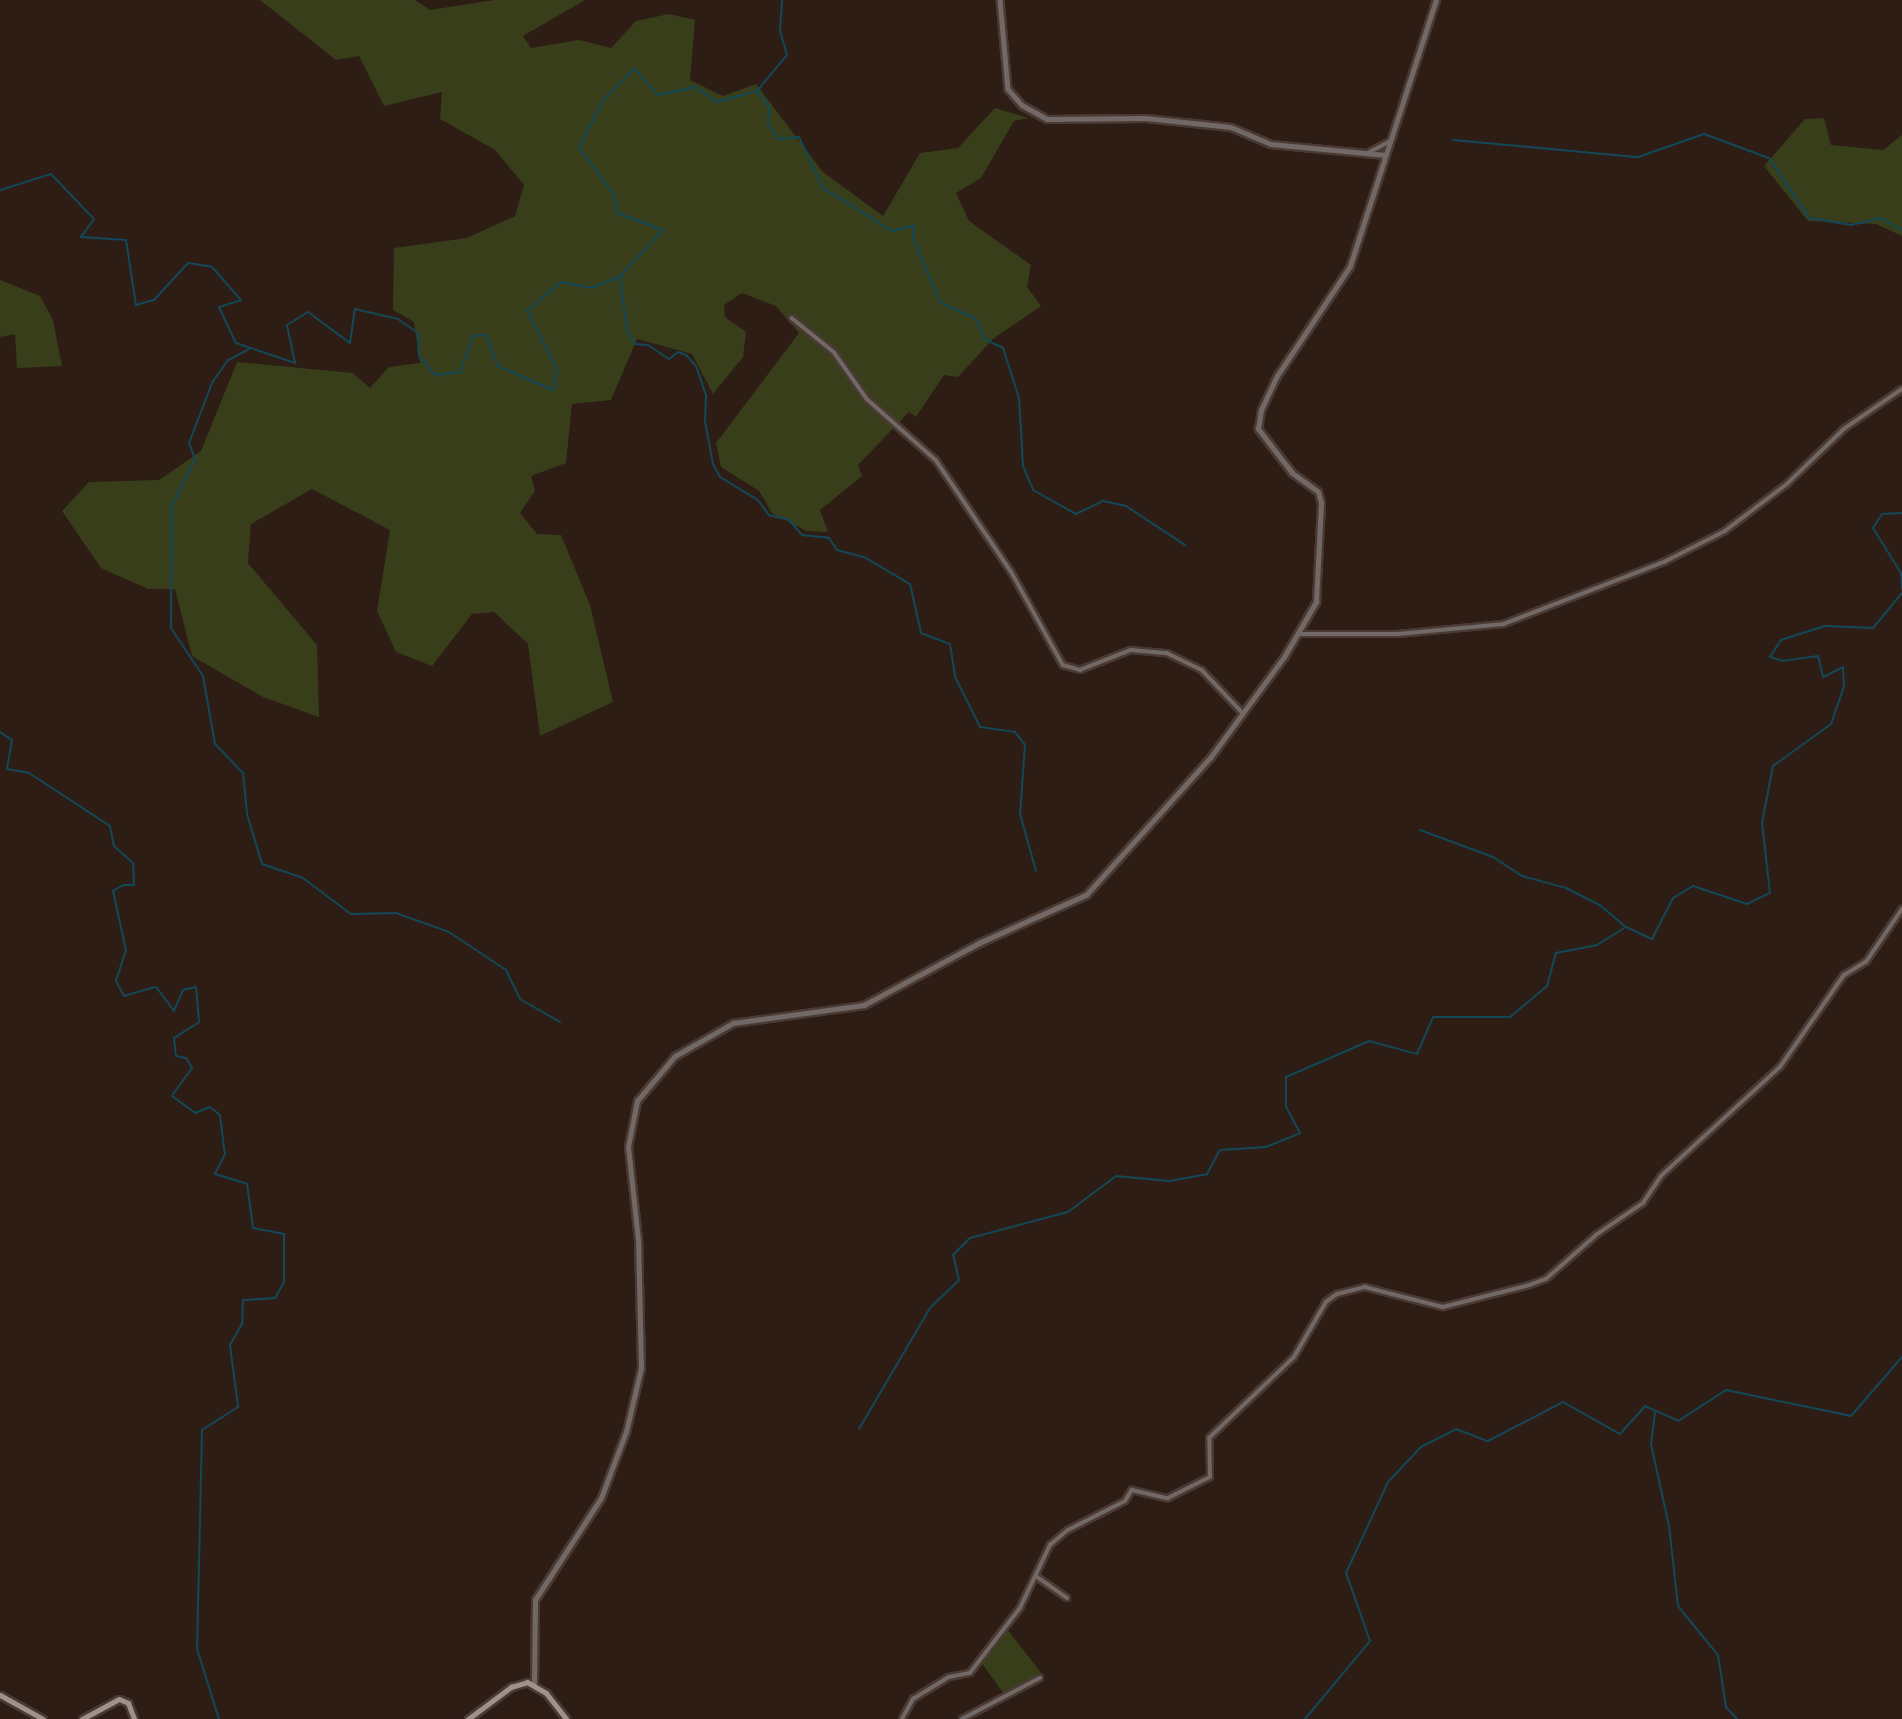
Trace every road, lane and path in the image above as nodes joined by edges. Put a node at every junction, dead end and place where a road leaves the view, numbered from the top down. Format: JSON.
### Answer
{"nodes":[{"id":1,"x":1000,"y":0,"type":"edge"},
{"id":2,"x":1436,"y":0,"type":"edge"},
{"id":3,"x":1390,"y":141,"type":"junction"},
{"id":4,"x":1367,"y":153,"type":"junction"},
{"id":5,"x":1385,"y":155,"type":"junction"},
{"id":6,"x":792,"y":318,"type":"dead end"},
{"id":7,"x":1902,"y":389,"type":"edge"},
{"id":8,"x":1300,"y":634,"type":"junction"},
{"id":9,"x":1243,"y":713,"type":"junction"},
{"id":10,"x":1902,"y":909,"type":"edge"},
{"id":11,"x":1036,"y":1576,"type":"junction"},
{"id":12,"x":1067,"y":1598,"type":"dead end"},
{"id":13,"x":1040,"y":1678,"type":"dead end"},
{"id":14,"x":534,"y":1683,"type":"junction"},
{"id":15,"x":0,"y":1695,"type":"edge"},
{"id":16,"x":43,"y":1719,"type":"edge"},
{"id":17,"x":82,"y":1719,"type":"edge"},
{"id":18,"x":134,"y":1719,"type":"edge"},
{"id":19,"x":468,"y":1719,"type":"edge"},
{"id":20,"x":566,"y":1719,"type":"edge"},
{"id":21,"x":902,"y":1719,"type":"edge"},
{"id":22,"x":962,"y":1719,"type":"edge"}],
"edges":[{"from":1,"to":4,"type":"street"},
{"from":2,"to":3,"type":"street"},
{"from":3,"to":4,"type":"street"},
{"from":3,"to":5,"type":"street"},
{"from":4,"to":5,"type":"street"},
{"from":5,"to":8,"type":"street"},
{"from":6,"to":9,"type":"street"},
{"from":7,"to":8,"type":"street"},
{"from":8,"to":9,"type":"street"},
{"from":9,"to":14,"type":"street"},
{"from":10,"to":11,"type":"street"},
{"from":11,"to":12,"type":"street"},
{"from":11,"to":21,"type":"street"},
{"from":13,"to":22,"type":"street"},
{"from":14,"to":19,"type":"main road"},
{"from":14,"to":20,"type":"main road"},
{"from":15,"to":16,"type":"main road"},
{"from":17,"to":18,"type":"main road"}]}
